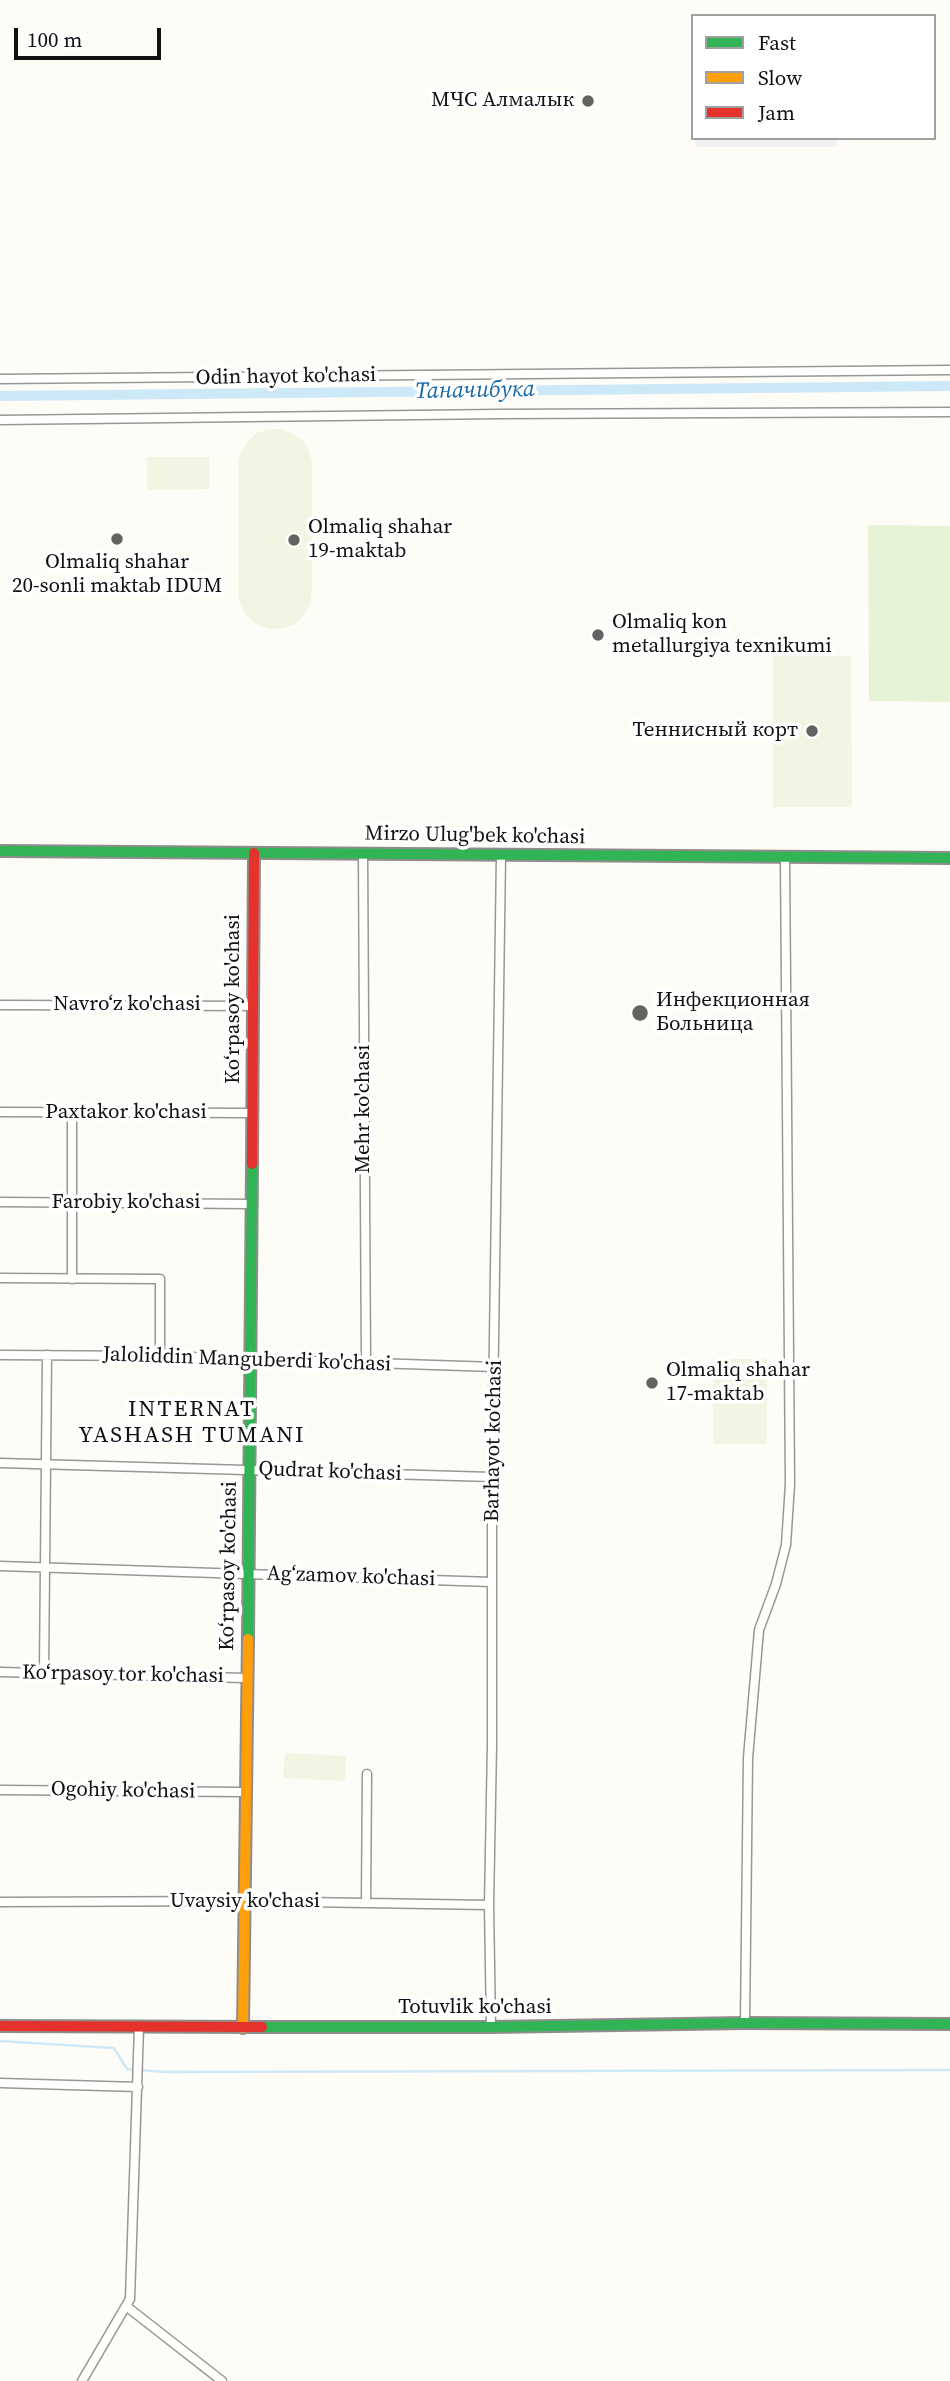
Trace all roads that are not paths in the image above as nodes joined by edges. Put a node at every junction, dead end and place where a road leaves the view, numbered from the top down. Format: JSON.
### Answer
{"nodes":[{"id":1,"x":950,"y":370,"type":"edge"},
{"id":2,"x":0,"y":379,"type":"edge"},
{"id":3,"x":950,"y":412,"type":"edge"},
{"id":4,"x":0,"y":420,"type":"edge"},
{"id":5,"x":0,"y":851,"type":"edge"},
{"id":6,"x":254,"y":853,"type":"junction"},
{"id":7,"x":363,"y":854,"type":"junction"},
{"id":8,"x":500,"y":855,"type":"junction"},
{"id":9,"x":785,"y":858,"type":"junction"},
{"id":10,"x":950,"y":858,"type":"edge"},
{"id":11,"x":0,"y":1005,"type":"edge"},
{"id":12,"x":253,"y":1006,"type":"junction"},
{"id":13,"x":0,"y":1112,"type":"edge"},
{"id":14,"x":72,"y":1113,"type":"junction"},
{"id":15,"x":253,"y":1114,"type":"junction"},
{"id":16,"x":0,"y":1202,"type":"edge"},
{"id":17,"x":72,"y":1203,"type":"junction"},
{"id":18,"x":252,"y":1204,"type":"junction"},
{"id":19,"x":0,"y":1278,"type":"edge"},
{"id":20,"x":72,"y":1279,"type":"junction"},
{"id":21,"x":0,"y":1355,"type":"edge"},
{"id":22,"x":47,"y":1355,"type":"junction"},
{"id":23,"x":160,"y":1356,"type":"junction"},
{"id":24,"x":250,"y":1360,"type":"junction"},
{"id":25,"x":366,"y":1364,"type":"junction"},
{"id":26,"x":495,"y":1367,"type":"junction"},
{"id":27,"x":0,"y":1463,"type":"edge"},
{"id":28,"x":48,"y":1465,"type":"junction"},
{"id":29,"x":250,"y":1469,"type":"junction"},
{"id":30,"x":492,"y":1477,"type":"junction"},
{"id":31,"x":0,"y":1566,"type":"edge"},
{"id":32,"x":44,"y":1568,"type":"junction"},
{"id":33,"x":248,"y":1574,"type":"junction"},
{"id":34,"x":492,"y":1582,"type":"junction"},
{"id":35,"x":0,"y":1672,"type":"edge"},
{"id":36,"x":44,"y":1672,"type":"junction"},
{"id":37,"x":247,"y":1678,"type":"junction"},
{"id":38,"x":368,"y":1774,"type":"dead end"},
{"id":39,"x":0,"y":1790,"type":"edge"},
{"id":40,"x":245,"y":1792,"type":"junction"},
{"id":41,"x":244,"y":1901,"type":"junction"},
{"id":42,"x":0,"y":1902,"type":"edge"},
{"id":43,"x":366,"y":1903,"type":"junction"},
{"id":44,"x":489,"y":1905,"type":"junction"},
{"id":45,"x":745,"y":2024,"type":"junction"},
{"id":46,"x":950,"y":2024,"type":"edge"},
{"id":47,"x":0,"y":2026,"type":"edge"},
{"id":48,"x":139,"y":2027,"type":"junction"},
{"id":49,"x":491,"y":2027,"type":"junction"},
{"id":50,"x":243,"y":2028,"type":"junction"},
{"id":51,"x":0,"y":2083,"type":"edge"},
{"id":52,"x":138,"y":2084,"type":"junction"},
{"id":53,"x":126,"y":2306,"type":"junction"},
{"id":54,"x":82,"y":2381,"type":"edge"},
{"id":55,"x":222,"y":2381,"type":"edge"}],
"edges":[{"from":1,"to":2,"type":"street","name":"Odin hayot ko'chasi"},
{"from":3,"to":4,"type":"street","name":"Odin hayot ko'chasi"},
{"from":5,"to":6,"type":"main road","name":"Mirzo Ulug'bek ko'chasi"},
{"from":6,"to":7,"type":"main road","name":"Mirzo Ulug'bek ko'chasi"},
{"from":6,"to":12,"type":"main road","name":"Ko‘rpasoy ko'chasi"},
{"from":7,"to":8,"type":"main road","name":"Mirzo Ulug'bek ko'chasi"},
{"from":7,"to":25,"type":"street","name":"Mehr ko'chasi"},
{"from":8,"to":9,"type":"main road","name":"Mirzo Ulug'bek ko'chasi"},
{"from":8,"to":26,"type":"street","name":"Barhayot ko'chasi"},
{"from":9,"to":10,"type":"main road","name":"Mirzo Ulug'bek ko'chasi"},
{"from":9,"to":45,"type":"street"},
{"from":11,"to":12,"type":"street","name":"Navro‘z ko'chasi"},
{"from":12,"to":15,"type":"main road","name":"Ko‘rpasoy ko'chasi"},
{"from":13,"to":14,"type":"street","name":"Paxtakor ko'chasi"},
{"from":14,"to":15,"type":"street","name":"Paxtakor ko'chasi"},
{"from":14,"to":17,"type":"street"},
{"from":15,"to":18,"type":"main road","name":"Ko‘rpasoy ko'chasi"},
{"from":16,"to":17,"type":"street","name":"Farobiy ko'chasi"},
{"from":17,"to":18,"type":"street","name":"Farobiy ko'chasi"},
{"from":17,"to":20,"type":"street"},
{"from":18,"to":24,"type":"main road","name":"Ko‘rpasoy ko'chasi"},
{"from":19,"to":20,"type":"street"},
{"from":20,"to":23,"type":"street"},
{"from":21,"to":22,"type":"street","name":"Jaloliddin Manguberdi ko'chasi"},
{"from":22,"to":23,"type":"street","name":"Jaloliddin Manguberdi ko'chasi"},
{"from":22,"to":28,"type":"street"},
{"from":23,"to":24,"type":"street","name":"Jaloliddin Manguberdi ko'chasi"},
{"from":24,"to":25,"type":"street","name":"Jaloliddin Manguberdi ko'chasi"},
{"from":24,"to":29,"type":"main road","name":"Ko‘rpasoy ko'chasi"},
{"from":25,"to":26,"type":"street","name":"Jaloliddin Manguberdi ko'chasi"},
{"from":26,"to":30,"type":"street","name":"Barhayot ko'chasi"},
{"from":27,"to":28,"type":"street","name":"Qudrat ko'chasi"},
{"from":28,"to":29,"type":"street","name":"Qudrat ko'chasi"},
{"from":28,"to":32,"type":"street"},
{"from":29,"to":30,"type":"street","name":"Qudrat ko'chasi"},
{"from":29,"to":33,"type":"main road","name":"Ko‘rpasoy ko'chasi"},
{"from":30,"to":34,"type":"street","name":"Barhayot ko'chasi"},
{"from":31,"to":32,"type":"street","name":"Ag‘zamov ko'chasi"},
{"from":32,"to":33,"type":"street","name":"Ag‘zamov ko'chasi"},
{"from":32,"to":36,"type":"street"},
{"from":33,"to":34,"type":"street","name":"Ag‘zamov ko'chasi"},
{"from":33,"to":37,"type":"main road","name":"Ko‘rpasoy ko'chasi"},
{"from":34,"to":44,"type":"street","name":"Barhayot ko'chasi"},
{"from":35,"to":36,"type":"street","name":"Ko‘rpasoy tor ko'chasi"},
{"from":36,"to":37,"type":"street","name":"Ko‘rpasoy tor ko'chasi"},
{"from":37,"to":40,"type":"main road","name":"Ko‘rpasoy ko'chasi"},
{"from":38,"to":43,"type":"street"},
{"from":39,"to":40,"type":"street","name":"Ogohiy ko'chasi"},
{"from":40,"to":41,"type":"main road","name":"Ko‘rpasoy ko'chasi"},
{"from":41,"to":42,"type":"street","name":"Uvaysiy ko'chasi"},
{"from":41,"to":43,"type":"street","name":"Uvaysiy ko'chasi"},
{"from":41,"to":50,"type":"main road","name":"Ko‘rpasoy ko'chasi"},
{"from":43,"to":44,"type":"street","name":"Uvaysiy ko'chasi"},
{"from":44,"to":49,"type":"street","name":"Barhayot ko'chasi"},
{"from":45,"to":46,"type":"main road","name":"Totuvlik ko'chasi"},
{"from":45,"to":49,"type":"main road","name":"Totuvlik ko'chasi"},
{"from":47,"to":48,"type":"main road","name":"Totuvlik ko'chasi"},
{"from":48,"to":50,"type":"main road","name":"Totuvlik ko'chasi"},
{"from":48,"to":52,"type":"street"},
{"from":49,"to":50,"type":"main road","name":"Totuvlik ko'chasi"},
{"from":51,"to":52,"type":"street"},
{"from":52,"to":53,"type":"street"},
{"from":53,"to":54,"type":"street"},
{"from":53,"to":55,"type":"street"}]}
